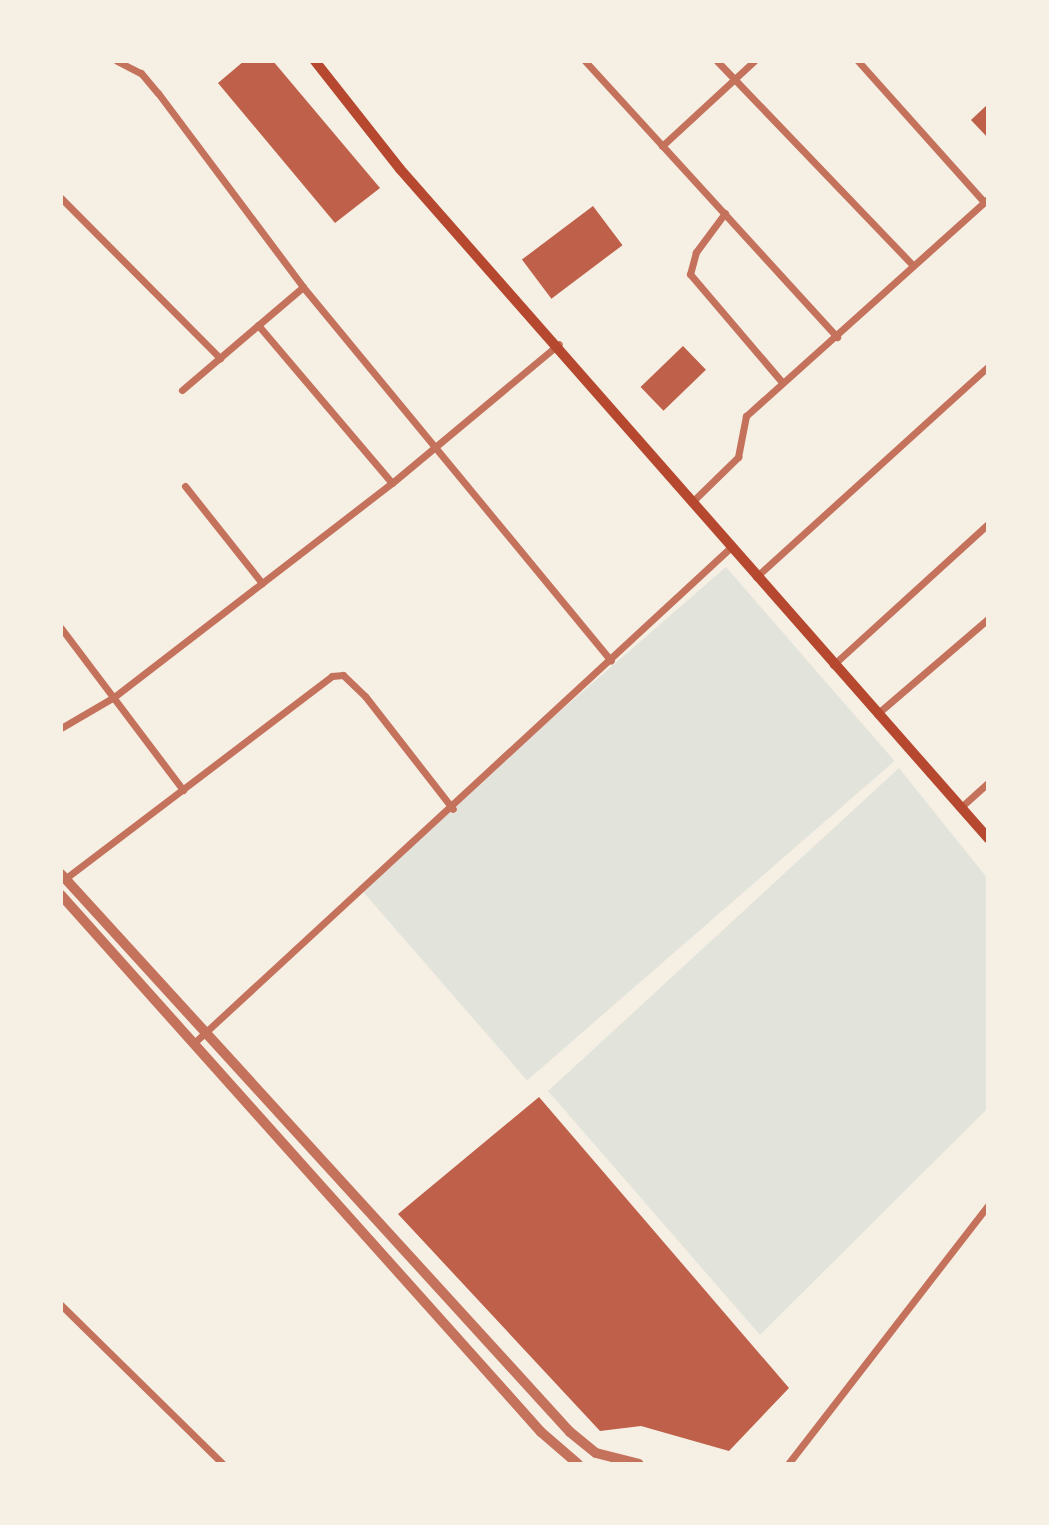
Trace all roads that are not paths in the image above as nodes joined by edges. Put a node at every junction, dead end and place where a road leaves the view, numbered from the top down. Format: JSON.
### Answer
{"nodes":[{"id":1,"x":117,"y":61,"type":"edge"},
{"id":2,"x":315,"y":61,"type":"edge"},
{"id":3,"x":585,"y":61,"type":"edge"},
{"id":4,"x":718,"y":61,"type":"edge"},
{"id":5,"x":754,"y":61,"type":"edge"},
{"id":6,"x":858,"y":61,"type":"edge"},
{"id":7,"x":735,"y":80,"type":"junction"},
{"id":8,"x":662,"y":146,"type":"junction"},
{"id":9,"x":61,"y":198,"type":"edge"},
{"id":10,"x":986,"y":201,"type":"edge"},
{"id":11,"x":725,"y":213,"type":"junction"},
{"id":12,"x":912,"y":263,"type":"junction"},
{"id":13,"x":303,"y":287,"type":"junction"},
{"id":14,"x":258,"y":325,"type":"junction"},
{"id":15,"x":837,"y":337,"type":"junction"},
{"id":16,"x":559,"y":344,"type":"junction"},
{"id":17,"x":220,"y":358,"type":"junction"},
{"id":18,"x":988,"y":367,"type":"edge"},
{"id":19,"x":782,"y":382,"type":"junction"},
{"id":20,"x":182,"y":390,"type":"dead end"},
{"id":21,"x":438,"y":446,"type":"junction"},
{"id":22,"x":392,"y":483,"type":"junction"},
{"id":23,"x":185,"y":486,"type":"dead end"},
{"id":24,"x":694,"y":500,"type":"junction"},
{"id":25,"x":988,"y":524,"type":"edge"},
{"id":26,"x":730,"y":548,"type":"junction"},
{"id":27,"x":757,"y":577,"type":"junction"},
{"id":28,"x":262,"y":583,"type":"junction"},
{"id":29,"x":988,"y":619,"type":"edge"},
{"id":30,"x":61,"y":628,"type":"edge"},
{"id":31,"x":611,"y":660,"type":"junction"},
{"id":32,"x":833,"y":665,"type":"junction"},
{"id":33,"x":114,"y":697,"type":"junction"},
{"id":34,"x":877,"y":714,"type":"junction"},
{"id":35,"x":61,"y":728,"type":"edge"},
{"id":36,"x":988,"y":783,"type":"edge"},
{"id":37,"x":183,"y":790,"type":"junction"},
{"id":38,"x":960,"y":808,"type":"junction"},
{"id":39,"x":453,"y":809,"type":"junction"},
{"id":40,"x":988,"y":838,"type":"edge"},
{"id":41,"x":64,"y":876,"type":"edge"},
{"id":42,"x":61,"y":895,"type":"edge"},
{"id":43,"x":206,"y":1032,"type":"junction"},
{"id":44,"x":195,"y":1042,"type":"junction"},
{"id":45,"x":988,"y":1206,"type":"edge"},
{"id":46,"x":61,"y":1305,"type":"edge"},
{"id":47,"x":223,"y":1464,"type":"edge"},
{"id":48,"x":578,"y":1464,"type":"edge"},
{"id":49,"x":639,"y":1464,"type":"edge"},
{"id":50,"x":788,"y":1464,"type":"edge"}],
"edges":[{"from":1,"to":13,"type":"street"},
{"from":2,"to":16,"type":"main road"},
{"from":3,"to":8,"type":"street"},
{"from":4,"to":7,"type":"street"},
{"from":5,"to":7,"type":"street"},
{"from":6,"to":10,"type":"street"},
{"from":7,"to":8,"type":"street"},
{"from":7,"to":12,"type":"street"},
{"from":8,"to":11,"type":"street"},
{"from":9,"to":17,"type":"street"},
{"from":10,"to":12,"type":"street"},
{"from":11,"to":15,"type":"street"},
{"from":11,"to":19,"type":"street"},
{"from":12,"to":15,"type":"street"},
{"from":13,"to":14,"type":"street"},
{"from":13,"to":21,"type":"street"},
{"from":14,"to":17,"type":"street"},
{"from":14,"to":22,"type":"street"},
{"from":15,"to":19,"type":"street"},
{"from":16,"to":21,"type":"street"},
{"from":16,"to":24,"type":"main road"},
{"from":17,"to":20,"type":"street"},
{"from":18,"to":27,"type":"street"},
{"from":19,"to":24,"type":"street"},
{"from":21,"to":22,"type":"street"},
{"from":21,"to":31,"type":"street"},
{"from":22,"to":28,"type":"street"},
{"from":23,"to":28,"type":"street"},
{"from":24,"to":26,"type":"main road"},
{"from":25,"to":32,"type":"street"},
{"from":26,"to":27,"type":"main road"},
{"from":26,"to":31,"type":"street"},
{"from":27,"to":32,"type":"main road"},
{"from":28,"to":33,"type":"street"},
{"from":29,"to":34,"type":"street"},
{"from":30,"to":33,"type":"street"},
{"from":31,"to":39,"type":"street"},
{"from":32,"to":34,"type":"main road"},
{"from":33,"to":35,"type":"street"},
{"from":33,"to":37,"type":"street"},
{"from":34,"to":38,"type":"main road"},
{"from":36,"to":38,"type":"street"},
{"from":37,"to":39,"type":"street"},
{"from":37,"to":41,"type":"street"},
{"from":38,"to":40,"type":"main road"},
{"from":39,"to":43,"type":"street"},
{"from":41,"to":43,"type":"street"},
{"from":42,"to":44,"type":"street"},
{"from":43,"to":44,"type":"street"},
{"from":43,"to":49,"type":"street"},
{"from":44,"to":48,"type":"street"},
{"from":45,"to":50,"type":"street"},
{"from":46,"to":47,"type":"street"}]}
